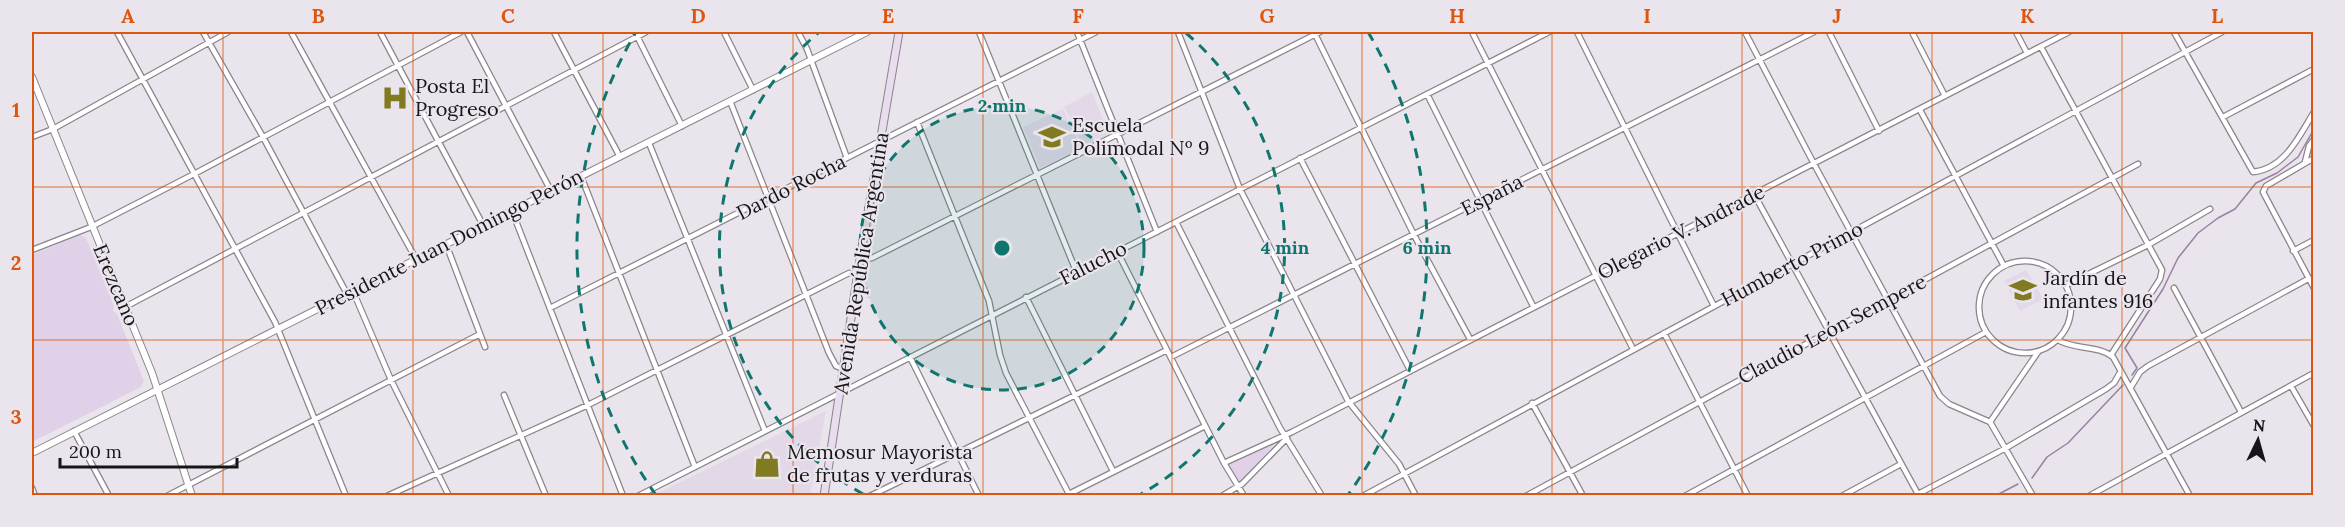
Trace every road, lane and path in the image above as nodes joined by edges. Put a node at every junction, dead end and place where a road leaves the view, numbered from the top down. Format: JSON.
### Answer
{"nodes":[{"id":1,"x":117,"y":32,"type":"edge"},
{"id":2,"x":203,"y":32,"type":"edge"},
{"id":3,"x":228,"y":32,"type":"edge"},
{"id":4,"x":291,"y":32,"type":"edge"},
{"id":5,"x":380,"y":32,"type":"edge"},
{"id":6,"x":461,"y":32,"type":"edge"},
{"id":7,"x":467,"y":32,"type":"edge"},
{"id":8,"x":554,"y":32,"type":"edge"},
{"id":9,"x":646,"y":32,"type":"edge"},
{"id":10,"x":724,"y":32,"type":"edge"},
{"id":11,"x":798,"y":32,"type":"edge"},
{"id":12,"x":867,"y":32,"type":"edge"},
{"id":13,"x":899,"y":32,"type":"edge"},
{"id":14,"x":979,"y":32,"type":"edge"},
{"id":15,"x":1077,"y":32,"type":"edge"},
{"id":16,"x":1096,"y":32,"type":"edge"},
{"id":17,"x":1178,"y":32,"type":"edge"},
{"id":18,"x":1316,"y":32,"type":"edge"},
{"id":19,"x":1472,"y":32,"type":"edge"},
{"id":20,"x":1548,"y":32,"type":"edge"},
{"id":21,"x":1577,"y":32,"type":"edge"},
{"id":22,"x":1745,"y":32,"type":"edge"},
{"id":23,"x":1814,"y":32,"type":"edge"},
{"id":24,"x":1829,"y":32,"type":"edge"},
{"id":25,"x":1912,"y":32,"type":"edge"},
{"id":26,"x":2016,"y":32,"type":"edge"},
{"id":27,"x":2069,"y":32,"type":"edge"},
{"id":28,"x":2174,"y":32,"type":"edge"},
{"id":29,"x":2222,"y":32,"type":"edge"},
{"id":30,"x":636,"y":34,"type":"edge"},
{"id":31,"x":1080,"y":39,"type":"junction"},
{"id":32,"x":208,"y":42,"type":"junction"},
{"id":33,"x":2041,"y":46,"type":"junction"},
{"id":34,"x":2185,"y":52,"type":"junction"},
{"id":35,"x":2027,"y":53,"type":"junction"},
{"id":36,"x":810,"y":59,"type":"junction"},
{"id":37,"x":1759,"y":59,"type":"junction"},
{"id":38,"x":1488,"y":63,"type":"junction"},
{"id":39,"x":398,"y":65,"type":"junction"},
{"id":40,"x":2313,"y":69,"type":"edge"},
{"id":41,"x":575,"y":70,"type":"junction"},
{"id":42,"x":32,"y":77,"type":"edge"},
{"id":43,"x":143,"y":79,"type":"junction"},
{"id":44,"x":998,"y":80,"type":"junction"},
{"id":45,"x":753,"y":90,"type":"junction"},
{"id":46,"x":1202,"y":92,"type":"junction"},
{"id":47,"x":1427,"y":94,"type":"junction"},
{"id":48,"x":1945,"y":96,"type":"junction"},
{"id":49,"x":730,"y":101,"type":"junction"},
{"id":50,"x":330,"y":102,"type":"junction"},
{"id":51,"x":506,"y":105,"type":"junction"},
{"id":52,"x":1920,"y":110,"type":"junction"},
{"id":53,"x":2076,"y":112,"type":"junction"},
{"id":54,"x":2313,"y":112,"type":"edge"},
{"id":55,"x":2223,"y":117,"type":"junction"},
{"id":56,"x":917,"y":122,"type":"junction"},
{"id":57,"x":682,"y":126,"type":"junction"},
{"id":58,"x":1361,"y":126,"type":"junction"},
{"id":59,"x":1624,"y":127,"type":"junction"},
{"id":60,"x":53,"y":129,"type":"junction"},
{"id":61,"x":1879,"y":131,"type":"junction"},
{"id":62,"x":1119,"y":134,"type":"junction"},
{"id":63,"x":32,"y":137,"type":"edge"},
{"id":64,"x":263,"y":137,"type":"junction"},
{"id":65,"x":2313,"y":139,"type":"edge"},
{"id":66,"x":439,"y":141,"type":"junction"},
{"id":67,"x":880,"y":142,"type":"junction"},
{"id":68,"x":649,"y":143,"type":"junction"},
{"id":69,"x":620,"y":157,"type":"junction"},
{"id":70,"x":847,"y":158,"type":"junction"},
{"id":71,"x":1300,"y":158,"type":"junction"},
{"id":72,"x":2313,"y":158,"type":"edge"},
{"id":73,"x":2306,"y":162,"type":"junction"},
{"id":74,"x":1814,"y":164,"type":"junction"},
{"id":75,"x":2138,"y":164,"type":"dead end"},
{"id":76,"x":1542,"y":169,"type":"junction"},
{"id":77,"x":194,"y":174,"type":"junction"},
{"id":78,"x":1038,"y":175,"type":"junction"},
{"id":79,"x":1955,"y":175,"type":"junction"},
{"id":80,"x":581,"y":176,"type":"junction"},
{"id":81,"x":372,"y":178,"type":"junction"},
{"id":82,"x":2112,"y":178,"type":"junction"},
{"id":83,"x":1240,"y":189,"type":"junction"},
{"id":84,"x":551,"y":191,"type":"junction"},
{"id":85,"x":1754,"y":194,"type":"junction"},
{"id":86,"x":768,"y":198,"type":"junction"},
{"id":87,"x":1480,"y":201,"type":"junction"},
{"id":88,"x":2210,"y":209,"type":"dead end"},
{"id":89,"x":512,"y":212,"type":"junction"},
{"id":90,"x":304,"y":214,"type":"junction"},
{"id":91,"x":956,"y":218,"type":"junction"},
{"id":92,"x":1176,"y":222,"type":"junction"},
{"id":93,"x":483,"y":225,"type":"junction"},
{"id":94,"x":91,"y":226,"type":"junction"},
{"id":95,"x":1157,"y":231,"type":"junction"},
{"id":96,"x":1850,"y":232,"type":"junction"},
{"id":97,"x":1414,"y":234,"type":"junction"},
{"id":98,"x":1678,"y":234,"type":"junction"},
{"id":99,"x":689,"y":238,"type":"junction"},
{"id":100,"x":2313,"y":240,"type":"edge"},
{"id":101,"x":1992,"y":243,"type":"junction"},
{"id":102,"x":446,"y":244,"type":"junction"},
{"id":103,"x":2148,"y":244,"type":"junction"},
{"id":104,"x":236,"y":249,"type":"junction"},
{"id":105,"x":32,"y":250,"type":"edge"},
{"id":106,"x":1118,"y":251,"type":"junction"},
{"id":107,"x":2293,"y":251,"type":"junction"},
{"id":108,"x":860,"y":259,"type":"junction"},
{"id":109,"x":416,"y":260,"type":"junction"},
{"id":110,"x":1791,"y":264,"type":"junction"},
{"id":111,"x":1354,"y":265,"type":"junction"},
{"id":112,"x":2004,"y":266,"type":"junction"},
{"id":113,"x":1076,"y":271,"type":"junction"},
{"id":114,"x":619,"y":273,"type":"junction"},
{"id":115,"x":858,"y":273,"type":"junction"},
{"id":116,"x":1596,"y":275,"type":"junction"},
{"id":117,"x":2308,"y":279,"type":"junction"},
{"id":118,"x":2066,"y":285,"type":"junction"},
{"id":119,"x":2174,"y":288,"type":"dead end"},
{"id":120,"x":2313,"y":288,"type":"edge"},
{"id":121,"x":350,"y":292,"type":"junction"},
{"id":122,"x":806,"y":295,"type":"junction"},
{"id":123,"x":1294,"y":296,"type":"junction"},
{"id":124,"x":1026,"y":297,"type":"junction"},
{"id":125,"x":1887,"y":300,"type":"junction"},
{"id":126,"x":1533,"y":306,"type":"junction"},
{"id":127,"x":1714,"y":306,"type":"junction"},
{"id":128,"x":125,"y":307,"type":"junction"},
{"id":129,"x":550,"y":308,"type":"junction"},
{"id":130,"x":992,"y":314,"type":"junction"},
{"id":131,"x":278,"y":328,"type":"junction"},
{"id":132,"x":1230,"y":328,"type":"junction"},
{"id":133,"x":1829,"y":331,"type":"junction"},
{"id":134,"x":1664,"y":333,"type":"junction"},
{"id":135,"x":1986,"y":333,"type":"junction"},
{"id":136,"x":480,"y":334,"type":"junction"},
{"id":137,"x":727,"y":335,"type":"junction"},
{"id":138,"x":1470,"y":339,"type":"junction"},
{"id":139,"x":2202,"y":339,"type":"junction"},
{"id":140,"x":2058,"y":340,"type":"junction"},
{"id":141,"x":485,"y":347,"type":"dead end"},
{"id":142,"x":1167,"y":350,"type":"junction"},
{"id":143,"x":1633,"y":350,"type":"junction"},
{"id":144,"x":2038,"y":352,"type":"junction"},
{"id":145,"x":2111,"y":354,"type":"junction"},
{"id":146,"x":910,"y":357,"type":"junction"},
{"id":147,"x":1171,"y":357,"type":"junction"},
{"id":148,"x":1923,"y":367,"type":"junction"},
{"id":149,"x":843,"y":369,"type":"junction"},
{"id":150,"x":658,"y":370,"type":"junction"},
{"id":151,"x":1410,"y":370,"type":"junction"},
{"id":152,"x":2121,"y":371,"type":"junction"},
{"id":153,"x":2313,"y":373,"type":"edge"},
{"id":154,"x":391,"y":380,"type":"junction"},
{"id":155,"x":2291,"y":386,"type":"junction"},
{"id":156,"x":2131,"y":387,"type":"junction"},
{"id":157,"x":158,"y":388,"type":"junction"},
{"id":158,"x":840,"y":393,"type":"junction"},
{"id":159,"x":504,"y":395,"type":"dead end"},
{"id":160,"x":1074,"y":395,"type":"junction"},
{"id":161,"x":1865,"y":398,"type":"junction"},
{"id":162,"x":1348,"y":401,"type":"junction"},
{"id":163,"x":1699,"y":402,"type":"junction"},
{"id":164,"x":1532,"y":403,"type":"junction"},
{"id":165,"x":588,"y":405,"type":"junction"},
{"id":166,"x":2241,"y":412,"type":"junction"},
{"id":167,"x":1029,"y":418,"type":"junction"},
{"id":168,"x":314,"y":420,"type":"junction"},
{"id":169,"x":1990,"y":422,"type":"junction"},
{"id":170,"x":1205,"y":426,"type":"junction"},
{"id":171,"x":2313,"y":426,"type":"edge"},
{"id":172,"x":74,"y":431,"type":"junction"},
{"id":173,"x":765,"y":431,"type":"junction"},
{"id":174,"x":520,"y":436,"type":"junction"},
{"id":175,"x":1286,"y":436,"type":"junction"},
{"id":176,"x":2006,"y":448,"type":"junction"},
{"id":177,"x":32,"y":453,"type":"edge"},
{"id":178,"x":958,"y":453,"type":"junction"},
{"id":179,"x":2168,"y":453,"type":"junction"},
{"id":180,"x":1224,"y":463,"type":"junction"},
{"id":181,"x":1901,"y":464,"type":"junction"},
{"id":182,"x":695,"y":467,"type":"junction"},
{"id":183,"x":1734,"y":468,"type":"junction"},
{"id":184,"x":1113,"y":471,"type":"junction"},
{"id":185,"x":1570,"y":472,"type":"junction"},
{"id":186,"x":1404,"y":473,"type":"junction"},
{"id":187,"x":438,"y":474,"type":"junction"},
{"id":188,"x":189,"y":484,"type":"junction"},
{"id":189,"x":1238,"y":487,"type":"junction"},
{"id":190,"x":32,"y":488,"type":"edge"},
{"id":191,"x":35,"y":495,"type":"edge"},
{"id":192,"x":109,"y":495,"type":"edge"},
{"id":193,"x":167,"y":495,"type":"edge"},
{"id":194,"x":192,"y":495,"type":"edge"},
{"id":195,"x":346,"y":495,"type":"edge"},
{"id":196,"x":387,"y":495,"type":"edge"},
{"id":197,"x":449,"y":495,"type":"edge"},
{"id":198,"x":546,"y":495,"type":"edge"},
{"id":199,"x":624,"y":495,"type":"edge"},
{"id":200,"x":638,"y":495,"type":"edge"},
{"id":201,"x":824,"y":495,"type":"edge"},
{"id":202,"x":870,"y":495,"type":"edge"},
{"id":203,"x":979,"y":495,"type":"edge"},
{"id":204,"x":1070,"y":495,"type":"edge"},
{"id":205,"x":1222,"y":495,"type":"edge"},
{"id":206,"x":1244,"y":495,"type":"edge"},
{"id":207,"x":1322,"y":495,"type":"edge"},
{"id":208,"x":1363,"y":495,"type":"edge"},
{"id":209,"x":1416,"y":495,"type":"edge"},
{"id":210,"x":1526,"y":495,"type":"edge"},
{"id":211,"x":1582,"y":495,"type":"edge"},
{"id":212,"x":1684,"y":495,"type":"edge"},
{"id":213,"x":1748,"y":495,"type":"edge"},
{"id":214,"x":1842,"y":495,"type":"edge"},
{"id":215,"x":1918,"y":495,"type":"edge"},
{"id":216,"x":2033,"y":495,"type":"edge"},
{"id":217,"x":2089,"y":495,"type":"edge"},
{"id":218,"x":2190,"y":495,"type":"edge"}],
"edges":[{"from":1,"to":43,"type":"street"},
{"from":2,"to":32,"type":"street"},
{"from":3,"to":32,"type":"street"},
{"from":4,"to":50,"type":"street"},
{"from":5,"to":39,"type":"street"},
{"from":6,"to":39,"type":"street"},
{"from":7,"to":51,"type":"street"},
{"from":8,"to":41,"type":"street"},
{"from":9,"to":30,"type":"street"},
{"from":10,"to":45,"type":"street"},
{"from":11,"to":36,"type":"street"},
{"from":12,"to":36,"type":"street","name":"Presidente Juan Domingo Perón"},
{"from":13,"to":67,"type":"main road","name":"Avenida República Argentina"},
{"from":14,"to":44,"type":"street"},
{"from":15,"to":31,"type":"street"},
{"from":16,"to":31,"type":"street","name":"Dardo Rocha"},
{"from":17,"to":46,"type":"street"},
{"from":18,"to":46,"type":"street"},
{"from":18,"to":58,"type":"street"},
{"from":19,"to":38,"type":"street"},
{"from":20,"to":38,"type":"street","name":"Falucho"},
{"from":21,"to":59,"type":"street"},
{"from":22,"to":37,"type":"street"},
{"from":23,"to":37,"type":"street","name":"España"},
{"from":24,"to":61,"type":"street"},
{"from":25,"to":48,"type":"street"},
{"from":26,"to":35,"type":"street"},
{"from":27,"to":33,"type":"street","name":"Olegario V. Andrade"},
{"from":28,"to":34,"type":"street"},
{"from":29,"to":34,"type":"street","name":"Humberto Primo"},
{"from":30,"to":41,"type":"street"},
{"from":30,"to":57,"type":"street"},
{"from":31,"to":44,"type":"street","name":"Dardo Rocha"},
{"from":31,"to":62,"type":"street"},
{"from":32,"to":43,"type":"street"},
{"from":32,"to":64,"type":"street"},
{"from":33,"to":35,"type":"street","name":"Olegario V. Andrade"},
{"from":33,"to":53,"type":"street"},
{"from":34,"to":53,"type":"street","name":"Humberto Primo"},
{"from":34,"to":55,"type":"street"},
{"from":35,"to":48,"type":"street","name":"Olegario V. Andrade"},
{"from":36,"to":45,"type":"street","name":"Presidente Juan Domingo Perón"},
{"from":36,"to":70,"type":"street"},
{"from":37,"to":59,"type":"street","name":"España"},
{"from":37,"to":74,"type":"street"},
{"from":38,"to":47,"type":"street","name":"Falucho"},
{"from":38,"to":76,"type":"street"},
{"from":39,"to":50,"type":"street"},
{"from":39,"to":66,"type":"street"},
{"from":40,"to":55,"type":"street"},
{"from":41,"to":51,"type":"street"},
{"from":41,"to":69,"type":"street"},
{"from":42,"to":60,"type":"street","name":"Erezcano"},
{"from":43,"to":60,"type":"street"},
{"from":43,"to":77,"type":"street"},
{"from":44,"to":56,"type":"street","name":"Dardo Rocha"},
{"from":44,"to":78,"type":"street"},
{"from":45,"to":49,"type":"street","name":"Presidente Juan Domingo Perón"},
{"from":46,"to":62,"type":"street"},
{"from":46,"to":83,"type":"street"},
{"from":47,"to":58,"type":"street","name":"Falucho"},
{"from":47,"to":87,"type":"street"},
{"from":48,"to":52,"type":"street","name":"Olegario V. Andrade"},
{"from":49,"to":57,"type":"street","name":"Presidente Juan Domingo Perón"},
{"from":49,"to":86,"type":"street"},
{"from":50,"to":64,"type":"street"},
{"from":50,"to":81,"type":"street"},
{"from":51,"to":66,"type":"street"},
{"from":51,"to":84,"type":"street"},
{"from":52,"to":61,"type":"street","name":"Olegario V. Andrade"},
{"from":52,"to":79,"type":"street"},
{"from":53,"to":79,"type":"street","name":"Humberto Primo"},
{"from":53,"to":82,"type":"street"},
{"from":54,"to":55,"type":"street"},
{"from":56,"to":67,"type":"street","name":"Dardo Rocha"},
{"from":56,"to":91,"type":"street"},
{"from":57,"to":68,"type":"street","name":"Presidente Juan Domingo Perón"},
{"from":58,"to":71,"type":"street","name":"Falucho"},
{"from":58,"to":97,"type":"street"},
{"from":59,"to":76,"type":"street","name":"España"},
{"from":59,"to":98,"type":"street"},
{"from":60,"to":63,"type":"street"},
{"from":60,"to":94,"type":"street","name":"Erezcano"},
{"from":61,"to":74,"type":"street","name":"Olegario V. Andrade"},
{"from":62,"to":78,"type":"street"},
{"from":62,"to":95,"type":"street"},
{"from":64,"to":77,"type":"street"},
{"from":64,"to":90,"type":"street"},
{"from":65,"to":73,"type":"street"},
{"from":66,"to":81,"type":"street"},
{"from":66,"to":93,"type":"street"},
{"from":67,"to":70,"type":"street","name":"Dardo Rocha"},
{"from":67,"to":108,"type":"main road","name":"Avenida República Argentina"},
{"from":68,"to":69,"type":"street","name":"Presidente Juan Domingo Perón"},
{"from":68,"to":99,"type":"street"},
{"from":69,"to":80,"type":"street","name":"Presidente Juan Domingo Perón"},
{"from":70,"to":86,"type":"street","name":"Dardo Rocha"},
{"from":71,"to":83,"type":"street","name":"Falucho"},
{"from":71,"to":111,"type":"street"},
{"from":72,"to":73,"type":"street"},
{"from":73,"to":107,"type":"street"},
{"from":74,"to":85,"type":"street","name":"Olegario V. Andrade"},
{"from":74,"to":96,"type":"street"},
{"from":75,"to":82,"type":"street","name":"Claudio León Sempere"},
{"from":76,"to":87,"type":"street","name":"España"},
{"from":76,"to":116,"type":"street"},
{"from":77,"to":94,"type":"street"},
{"from":77,"to":104,"type":"street"},
{"from":78,"to":91,"type":"street"},
{"from":78,"to":113,"type":"street"},
{"from":79,"to":96,"type":"street","name":"Humberto Primo"},
{"from":79,"to":101,"type":"street"},
{"from":80,"to":84,"type":"street","name":"Presidente Juan Domingo Perón"},
{"from":80,"to":114,"type":"street"},
{"from":81,"to":90,"type":"street"},
{"from":81,"to":109,"type":"street"},
{"from":82,"to":101,"type":"street","name":"Claudio León Sempere"},
{"from":82,"to":103,"type":"street"},
{"from":83,"to":92,"type":"street","name":"Falucho"},
{"from":83,"to":123,"type":"street"},
{"from":84,"to":89,"type":"street","name":"Presidente Juan Domingo Perón"},
{"from":85,"to":98,"type":"street","name":"Olegario V. Andrade"},
{"from":85,"to":110,"type":"street"},
{"from":86,"to":99,"type":"street","name":"Dardo Rocha"},
{"from":86,"to":122,"type":"street"},
{"from":87,"to":97,"type":"street","name":"España"},
{"from":87,"to":126,"type":"street"},
{"from":88,"to":103,"type":"street"},
{"from":89,"to":93,"type":"street","name":"Presidente Juan Domingo Perón"},
{"from":89,"to":129,"type":"street"},
{"from":90,"to":104,"type":"street"},
{"from":90,"to":121,"type":"street"},
{"from":91,"to":108,"type":"street"},
{"from":91,"to":130,"type":"street"},
{"from":92,"to":95,"type":"street","name":"Falucho"},
{"from":92,"to":132,"type":"street"},
{"from":93,"to":102,"type":"street","name":"Presidente Juan Domingo Perón"},
{"from":94,"to":105,"type":"street"},
{"from":94,"to":128,"type":"street","name":"Erezcano"},
{"from":95,"to":106,"type":"street","name":"Falucho"},
{"from":96,"to":110,"type":"street","name":"Humberto Primo"},
{"from":96,"to":125,"type":"street"},
{"from":97,"to":111,"type":"street","name":"España"},
{"from":97,"to":138,"type":"street"},
{"from":98,"to":116,"type":"street","name":"Olegario V. Andrade"},
{"from":98,"to":127,"type":"street"},
{"from":99,"to":114,"type":"street","name":"Dardo Rocha"},
{"from":99,"to":137,"type":"street"},
{"from":100,"to":107,"type":"street"},
{"from":101,"to":112,"type":"street"},
{"from":101,"to":125,"type":"street","name":"Claudio León Sempere"},
{"from":102,"to":109,"type":"street","name":"Presidente Juan Domingo Perón"},
{"from":102,"to":136,"type":"street"},
{"from":103,"to":118,"type":"street"},
{"from":103,"to":145,"type":"street"},
{"from":104,"to":128,"type":"street"},
{"from":104,"to":131,"type":"street"},
{"from":106,"to":113,"type":"street","name":"Falucho"},
{"from":106,"to":142,"type":"street"},
{"from":107,"to":117,"type":"street"},
{"from":108,"to":115,"type":"main road","name":"Avenida República Argentina"},
{"from":109,"to":121,"type":"street","name":"Presidente Juan Domingo Perón"},
{"from":110,"to":127,"type":"street","name":"Humberto Primo"},
{"from":110,"to":133,"type":"street"},
{"from":111,"to":123,"type":"street","name":"España"},
{"from":111,"to":151,"type":"street"},
{"from":112,"to":118,"type":"street"},
{"from":112,"to":135,"type":"street"},
{"from":113,"to":124,"type":"street","name":"Falucho"},
{"from":114,"to":129,"type":"street","name":"Dardo Rocha"},
{"from":114,"to":150,"type":"street"},
{"from":115,"to":122,"type":"street"},
{"from":115,"to":149,"type":"main road","name":"Avenida República Argentina"},
{"from":116,"to":126,"type":"street","name":"Olegario V. Andrade"},
{"from":116,"to":143,"type":"street"},
{"from":117,"to":120,"type":"street"},
{"from":117,"to":139,"type":"street"},
{"from":118,"to":140,"type":"street"},
{"from":119,"to":139,"type":"street"},
{"from":121,"to":131,"type":"street","name":"Presidente Juan Domingo Perón"},
{"from":121,"to":154,"type":"street"},
{"from":122,"to":137,"type":"street"},
{"from":122,"to":149,"type":"street"},
{"from":123,"to":132,"type":"street","name":"España"},
{"from":123,"to":162,"type":"street"},
{"from":124,"to":130,"type":"street","name":"Falucho"},
{"from":124,"to":160,"type":"street"},
{"from":125,"to":133,"type":"street","name":"Claudio León Sempere"},
{"from":125,"to":148,"type":"street"},
{"from":126,"to":138,"type":"street","name":"Olegario V. Andrade"},
{"from":127,"to":134,"type":"street","name":"Humberto Primo"},
{"from":128,"to":157,"type":"street","name":"Erezcano"},
{"from":129,"to":165,"type":"street"},
{"from":130,"to":146,"type":"street","name":"Falucho"},
{"from":130,"to":167,"type":"street"},
{"from":131,"to":157,"type":"street","name":"Presidente Juan Domingo Perón"},
{"from":131,"to":168,"type":"street"},
{"from":132,"to":147,"type":"street","name":"España"},
{"from":132,"to":175,"type":"street"},
{"from":133,"to":161,"type":"street"},
{"from":133,"to":163,"type":"street","name":"Claudio León Sempere"},
{"from":134,"to":143,"type":"street","name":"Humberto Primo"},
{"from":134,"to":163,"type":"street"},
{"from":135,"to":144,"type":"street"},
{"from":135,"to":148,"type":"street"},
{"from":136,"to":141,"type":"street"},
{"from":136,"to":154,"type":"street"},
{"from":137,"to":150,"type":"street"},
{"from":137,"to":173,"type":"street"},
{"from":138,"to":151,"type":"street","name":"Olegario V. Andrade"},
{"from":139,"to":156,"type":"street"},
{"from":139,"to":166,"type":"street"},
{"from":140,"to":144,"type":"street"},
{"from":140,"to":145,"type":"street"},
{"from":142,"to":147,"type":"street"},
{"from":142,"to":160,"type":"street"},
{"from":143,"to":164,"type":"street","name":"Humberto Primo"},
{"from":144,"to":169,"type":"street"},
{"from":145,"to":152,"type":"street"},
{"from":146,"to":158,"type":"street","name":"Falucho"},
{"from":146,"to":178,"type":"street"},
{"from":147,"to":170,"type":"street"},
{"from":148,"to":161,"type":"street"},
{"from":148,"to":169,"type":"street"},
{"from":149,"to":158,"type":"main road","name":"Avenida República Argentina"},
{"from":150,"to":165,"type":"street"},
{"from":150,"to":182,"type":"street"},
{"from":151,"to":162,"type":"street","name":"Olegario V. Andrade"},
{"from":152,"to":156,"type":"street"},
{"from":152,"to":176,"type":"street"},
{"from":153,"to":155,"type":"street"},
{"from":154,"to":168,"type":"street"},
{"from":154,"to":187,"type":"street"},
{"from":155,"to":166,"type":"street"},
{"from":155,"to":171,"type":"street"},
{"from":156,"to":179,"type":"street"},
{"from":157,"to":172,"type":"street","name":"Presidente Juan Domingo Perón"},
{"from":157,"to":188,"type":"street","name":"Erezcano"},
{"from":158,"to":173,"type":"street","name":"Falucho"},
{"from":158,"to":201,"type":"main road","name":"Avenida República Argentina"},
{"from":159,"to":174,"type":"street"},
{"from":160,"to":167,"type":"street"},
{"from":160,"to":184,"type":"street"},
{"from":161,"to":181,"type":"street"},
{"from":161,"to":183,"type":"street"},
{"from":162,"to":175,"type":"street","name":"Olegario V. Andrade"},
{"from":162,"to":186,"type":"street"},
{"from":163,"to":183,"type":"street"},
{"from":163,"to":185,"type":"street","name":"Claudio León Sempere"},
{"from":164,"to":185,"type":"street"},
{"from":164,"to":186,"type":"street","name":"Humberto Primo"},
{"from":165,"to":174,"type":"street"},
{"from":165,"to":199,"type":"street"},
{"from":166,"to":179,"type":"street"},
{"from":167,"to":178,"type":"street"},
{"from":167,"to":204,"type":"street"},
{"from":168,"to":188,"type":"street"},
{"from":168,"to":195,"type":"street"},
{"from":169,"to":176,"type":"street"},
{"from":170,"to":180,"type":"street"},
{"from":170,"to":184,"type":"street"},
{"from":172,"to":177,"type":"street","name":"Presidente Juan Domingo Perón"},
{"from":172,"to":192,"type":"street"},
{"from":173,"to":182,"type":"street","name":"Falucho"},
{"from":174,"to":187,"type":"street"},
{"from":174,"to":198,"type":"street"},
{"from":175,"to":180,"type":"street","name":"Olegario V. Andrade"},
{"from":175,"to":189,"type":"street","name":"Olegario V. Andrade"},
{"from":175,"to":207,"type":"street"},
{"from":176,"to":215,"type":"street"},
{"from":176,"to":216,"type":"street"},
{"from":178,"to":202,"type":"street"},
{"from":178,"to":203,"type":"street"},
{"from":179,"to":217,"type":"street"},
{"from":179,"to":218,"type":"street"},
{"from":180,"to":189,"type":"street"},
{"from":181,"to":214,"type":"street"},
{"from":181,"to":215,"type":"street"},
{"from":182,"to":200,"type":"street","name":"Falucho"},
{"from":183,"to":212,"type":"street"},
{"from":183,"to":213,"type":"street"},
{"from":184,"to":204,"type":"street"},
{"from":185,"to":210,"type":"street","name":"Claudio León Sempere"},
{"from":185,"to":211,"type":"street"},
{"from":186,"to":208,"type":"street","name":"Humberto Primo"},
{"from":186,"to":209,"type":"street"},
{"from":187,"to":196,"type":"street"},
{"from":187,"to":197,"type":"street"},
{"from":188,"to":193,"type":"street"},
{"from":188,"to":194,"type":"street","name":"Erezcano"},
{"from":189,"to":205,"type":"street","name":"Olegario V. Andrade"},
{"from":189,"to":206,"type":"street"},
{"from":190,"to":191,"type":"street"}]}
